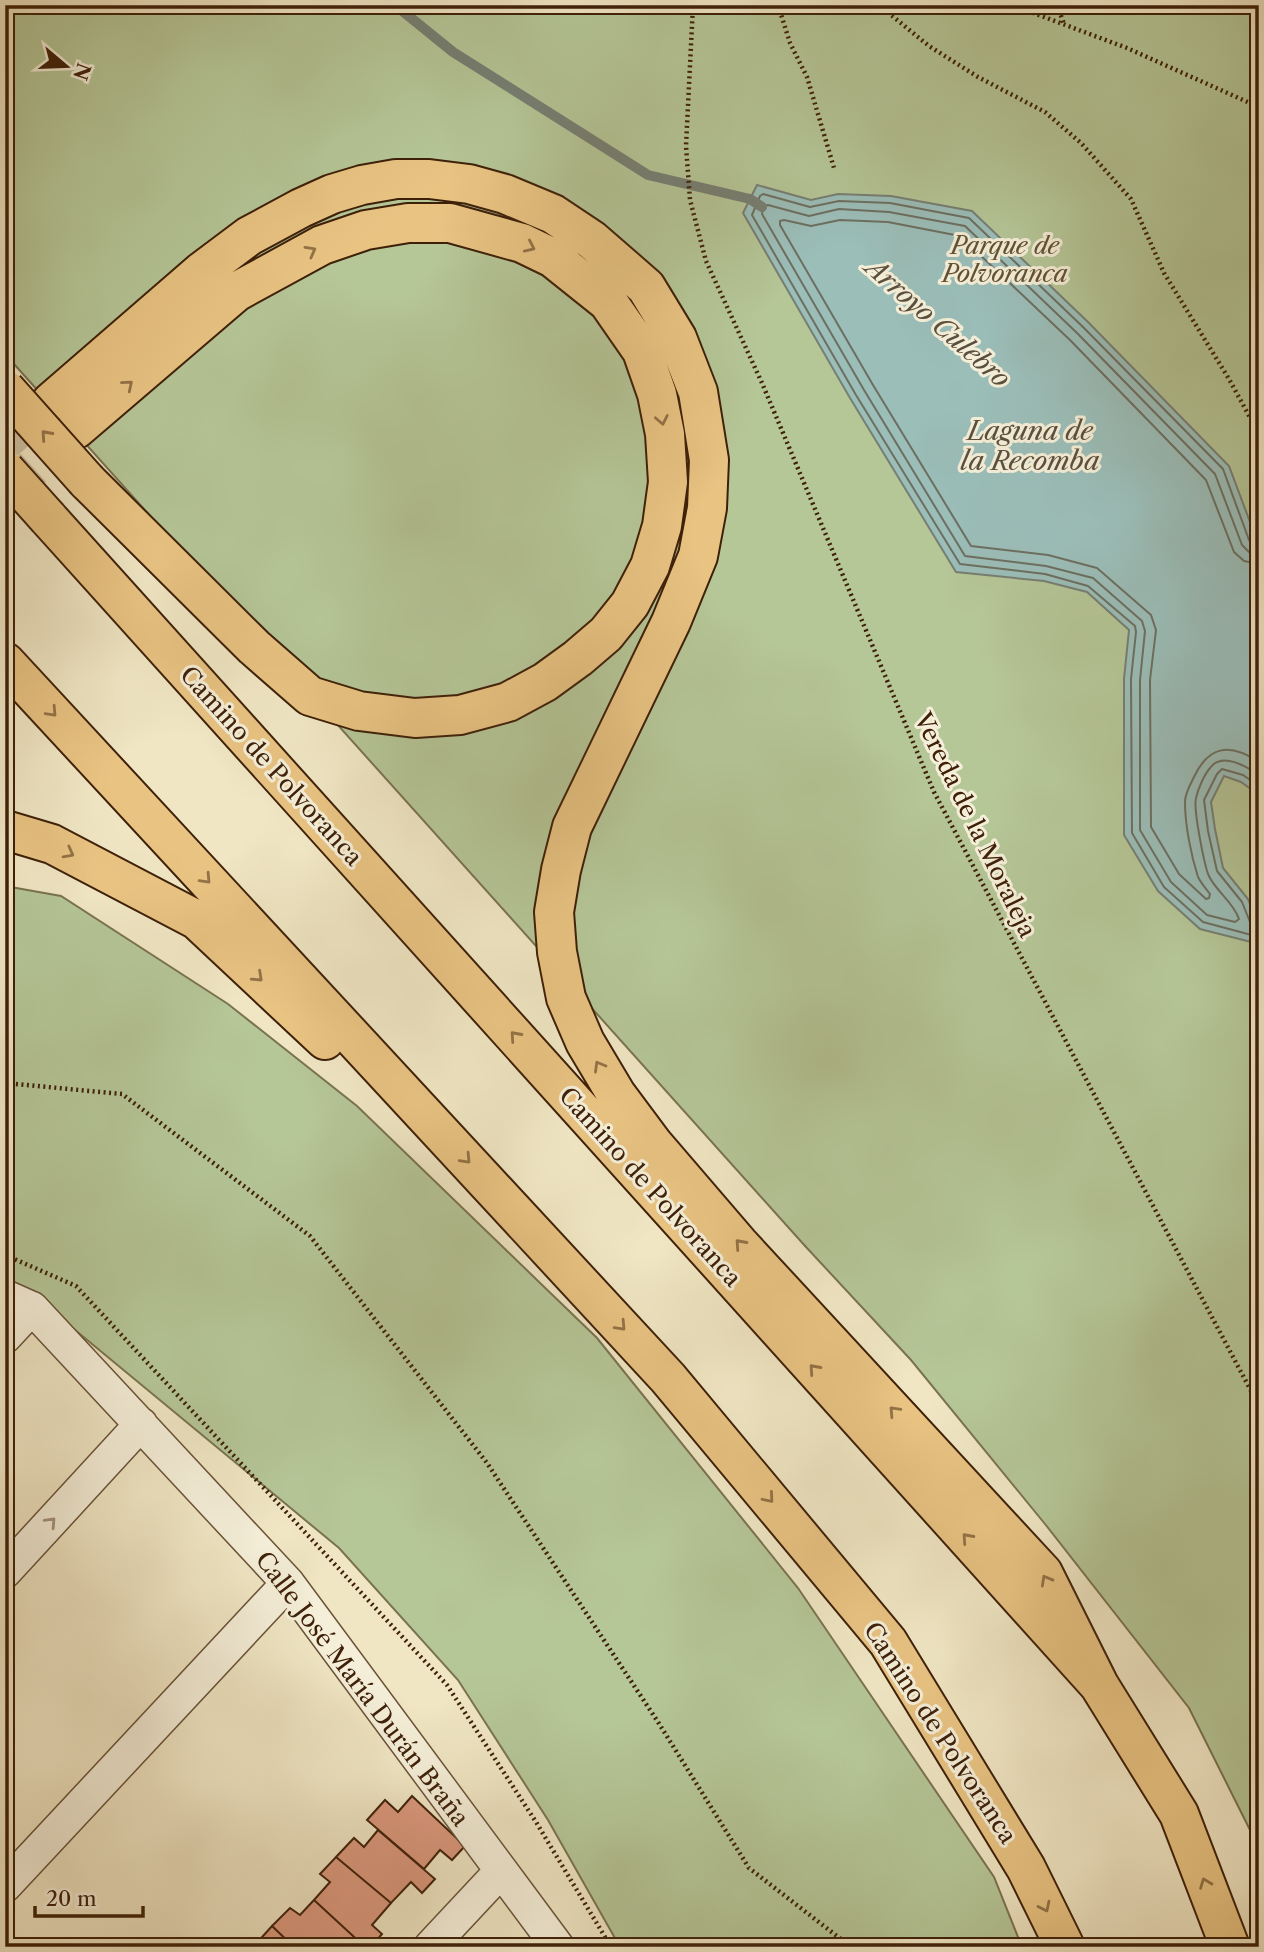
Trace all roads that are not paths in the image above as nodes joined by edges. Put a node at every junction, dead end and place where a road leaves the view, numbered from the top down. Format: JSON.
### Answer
{"nodes":[{"id":1,"x":5,"y":389,"type":"edge"},
{"id":2,"x":5,"y":470,"type":"edge"},
{"id":3,"x":5,"y":662,"type":"edge"},
{"id":4,"x":5,"y":830,"type":"edge"},
{"id":5,"x":420,"y":1109,"type":"junction"},
{"id":6,"x":19,"y":1302,"type":"edge"},
{"id":7,"x":5,"y":1337,"type":"edge"},
{"id":8,"x":141,"y":1424,"type":"junction"},
{"id":9,"x":5,"y":1572,"type":"edge"},
{"id":10,"x":288,"y":1583,"type":"junction"},
{"id":11,"x":1099,"y":1685,"type":"junction"},
{"id":12,"x":500,"y":1871,"type":"junction"},
{"id":13,"x":5,"y":1886,"type":"edge"},
{"id":14,"x":430,"y":1947,"type":"edge"},
{"id":15,"x":558,"y":1947,"type":"edge"},
{"id":16,"x":1065,"y":1947,"type":"edge"},
{"id":17,"x":1230,"y":1947,"type":"edge"}],
"edges":[{"from":11,"to":1,"type":"highway","one_way":true,"bridge":true},
{"from":11,"to":2,"type":"highway","name":"Camino de Polvoranca","one_way":true,"bridge":true},
{"from":3,"to":5,"type":"highway","name":"Camino de Polvoranca","one_way":true},
{"from":4,"to":5,"type":"highway","one_way":true},
{"from":5,"to":16,"type":"highway","name":"Camino de Polvoranca","one_way":true},
{"from":6,"to":7,"type":"street"},
{"from":6,"to":8,"type":"street","name":"Calle José María Durán Braña"},
{"from":9,"to":8,"type":"street","one_way":true},
{"from":8,"to":10,"type":"street","name":"Calle José María Durán Braña"},
{"from":10,"to":12,"type":"street","name":"Calle José María Durán Braña"},
{"from":10,"to":13,"type":"street"},
{"from":17,"to":11,"type":"highway","name":"Camino de Polvoranca","one_way":true},
{"from":12,"to":14,"type":"street"},
{"from":12,"to":15,"type":"street","name":"Calle José María Durán Braña"}]}
